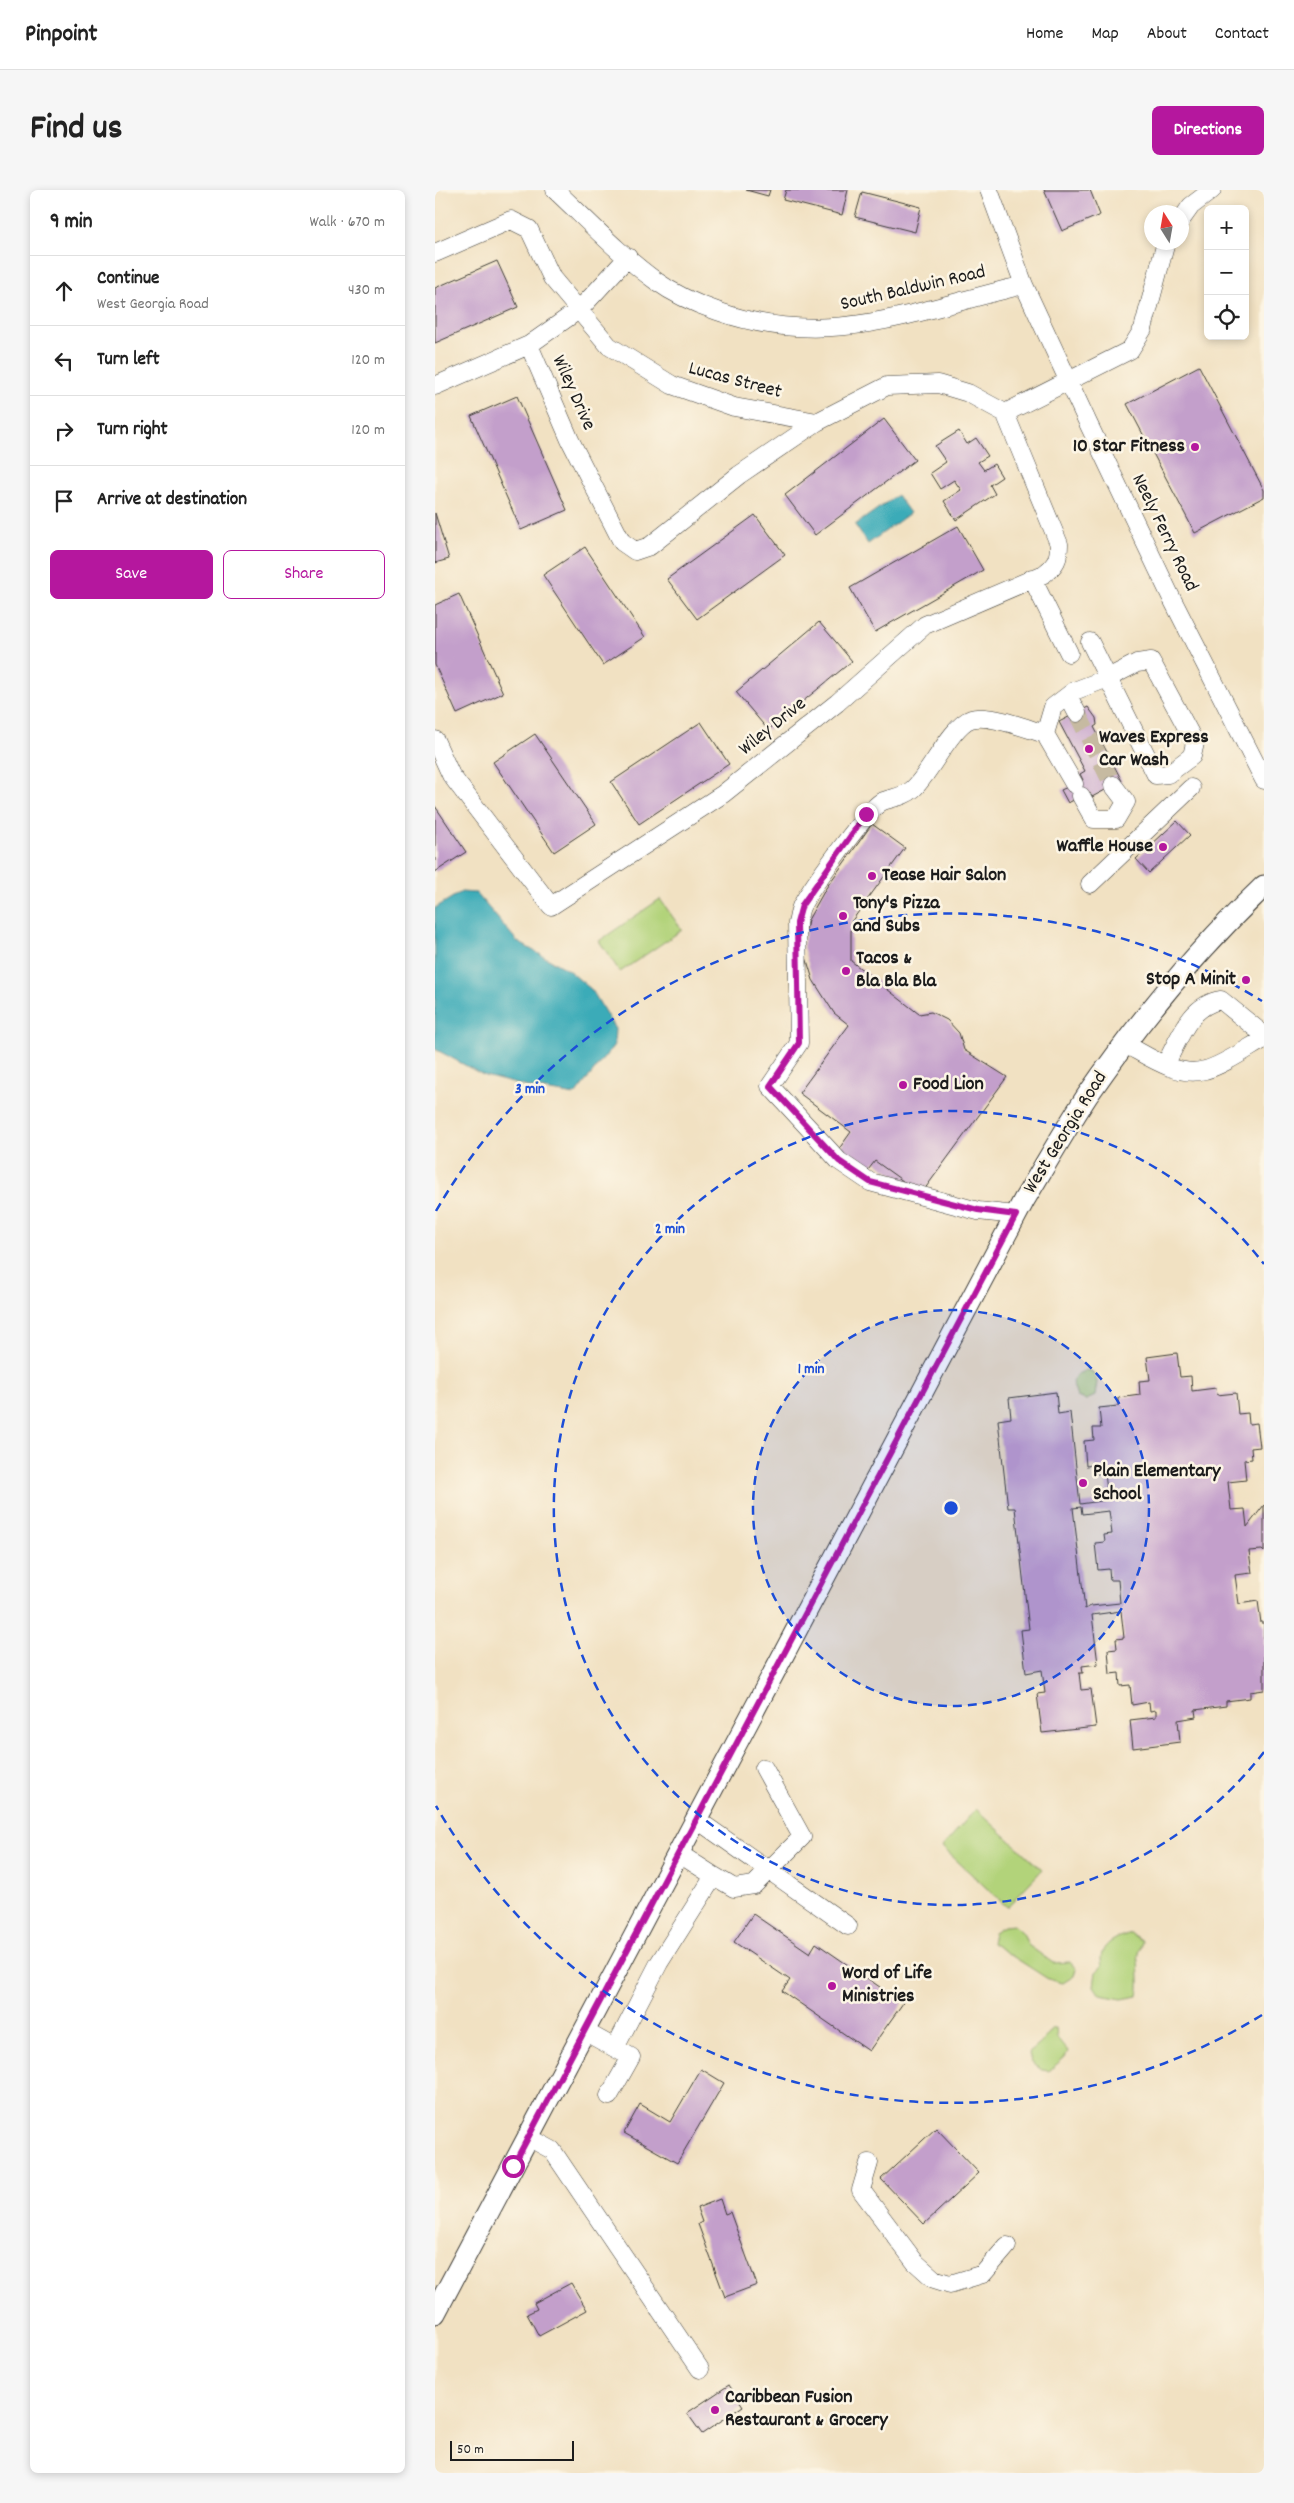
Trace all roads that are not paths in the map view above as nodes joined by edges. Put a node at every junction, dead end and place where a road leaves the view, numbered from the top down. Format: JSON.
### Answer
{"nodes":[{"id":1,"x":555,"y":190,"type":"edge"},
{"id":2,"x":989,"y":190,"type":"edge"},
{"id":3,"x":1212,"y":190,"type":"edge"},
{"id":4,"x":1189,"y":209,"type":"edge"},
{"id":5,"x":1164,"y":250,"type":"edge"},
{"id":6,"x":435,"y":253,"type":"edge"},
{"id":7,"x":628,"y":257,"type":"junction"},
{"id":8,"x":1024,"y":285,"type":"junction"},
{"id":9,"x":580,"y":309,"type":"junction"},
{"id":10,"x":529,"y":346,"type":"junction"},
{"id":11,"x":1069,"y":383,"type":"junction"},
{"id":12,"x":435,"y":386,"type":"edge"},
{"id":13,"x":1005,"y":413,"type":"junction"},
{"id":14,"x":817,"y":422,"type":"junction"},
{"id":15,"x":1033,"y":578,"type":"junction"},
{"id":16,"x":1090,"y":642,"type":"dead end"},
{"id":17,"x":1069,"y":653,"type":"dead end"},
{"id":18,"x":1108,"y":678,"type":"junction"},
{"id":19,"x":1068,"y":696,"type":"junction"},
{"id":20,"x":1077,"y":713,"type":"tunnel mouth"},
{"id":21,"x":1045,"y":734,"type":"junction"},
{"id":22,"x":435,"y":740,"type":"edge"},
{"id":23,"x":1264,"y":780,"type":"edge"},
{"id":24,"x":1113,"y":785,"type":"tunnel mouth"},
{"id":25,"x":1191,"y":788,"type":"dead end"},
{"id":26,"x":1089,"y":884,"type":"dead end"},
{"id":27,"x":1264,"y":886,"type":"edge"},
{"id":28,"x":1264,"y":1035,"type":"edge"},
{"id":29,"x":1264,"y":1039,"type":"edge"},
{"id":30,"x":1125,"y":1044,"type":"junction"},
{"id":31,"x":1165,"y":1065,"type":"junction"},
{"id":32,"x":1016,"y":1215,"type":"junction"},
{"id":33,"x":764,"y":1768,"type":"dead end"},
{"id":34,"x":696,"y":1819,"type":"junction"},
{"id":35,"x":678,"y":1853,"type":"junction"},
{"id":36,"x":769,"y":1870,"type":"junction"},
{"id":37,"x":714,"y":1876,"type":"junction"},
{"id":38,"x":848,"y":1926,"type":"dead end"},
{"id":39,"x":584,"y":2031,"type":"junction"},
{"id":40,"x":615,"y":2048,"type":"junction"},
{"id":41,"x":609,"y":2096,"type":"dead end"},
{"id":42,"x":528,"y":2137,"type":"junction"},
{"id":43,"x":869,"y":2163,"type":"dead end"},
{"id":44,"x":1007,"y":2246,"type":"dead end"},
{"id":45,"x":435,"y":2312,"type":"edge"},
{"id":46,"x":699,"y":2369,"type":"dead end"}],
"edges":[{"from":1,"to":7,"type":"street","name":"South Baldwin Road"},
{"from":2,"to":8,"type":"street","name":"Neely Ferry Road"},
{"from":3,"to":4,"type":"street"},
{"from":5,"to":11,"type":"street"},
{"from":6,"to":9,"type":"street","name":"Lucas Street"},
{"from":7,"to":8,"type":"street","name":"South Baldwin Road"},
{"from":7,"to":9,"type":"street","name":"Wiley Drive"},
{"from":8,"to":11,"type":"street","name":"Neely Ferry Road"},
{"from":9,"to":10,"type":"street","name":"Wiley Drive"},
{"from":9,"to":14,"type":"street","name":"Lucas Street"},
{"from":10,"to":12,"type":"street","name":"Wiley Drive"},
{"from":10,"to":14,"type":"street","name":"Wiley Drive"},
{"from":11,"to":13,"type":"street"},
{"from":11,"to":23,"type":"street","name":"Neely Ferry Road"},
{"from":13,"to":14,"type":"street","name":"Wiley Drive"},
{"from":13,"to":15,"type":"street","name":"Wiley Drive"},
{"from":15,"to":17,"type":"street"},
{"from":15,"to":22,"type":"street","name":"Wiley Drive"},
{"from":16,"to":18,"type":"street"},
{"from":18,"to":18,"type":"street"},
{"from":18,"to":19,"type":"street"},
{"from":19,"to":20,"type":"street"},
{"from":19,"to":21,"type":"street"},
{"from":21,"to":24,"type":"street"},
{"from":21,"to":32,"type":"street"},
{"from":25,"to":26,"type":"street"},
{"from":27,"to":30,"type":"main road","name":"West Georgia Road"},
{"from":28,"to":31,"type":"street"},
{"from":29,"to":31,"type":"street"},
{"from":30,"to":31,"type":"street"},
{"from":30,"to":32,"type":"main road","name":"West Georgia Road"},
{"from":32,"to":34,"type":"main road","name":"West Georgia Road"},
{"from":33,"to":36,"type":"street"},
{"from":34,"to":35,"type":"main road","name":"West Georgia Road"},
{"from":34,"to":36,"type":"street"},
{"from":35,"to":37,"type":"street"},
{"from":35,"to":39,"type":"main road","name":"West Georgia Road"},
{"from":36,"to":37,"type":"street"},
{"from":36,"to":38,"type":"street"},
{"from":37,"to":40,"type":"street"},
{"from":39,"to":40,"type":"street"},
{"from":39,"to":42,"type":"main road","name":"West Georgia Road"},
{"from":40,"to":41,"type":"street"},
{"from":42,"to":45,"type":"main road","name":"West Georgia Road"},
{"from":42,"to":46,"type":"street"},
{"from":43,"to":44,"type":"street"}]}
